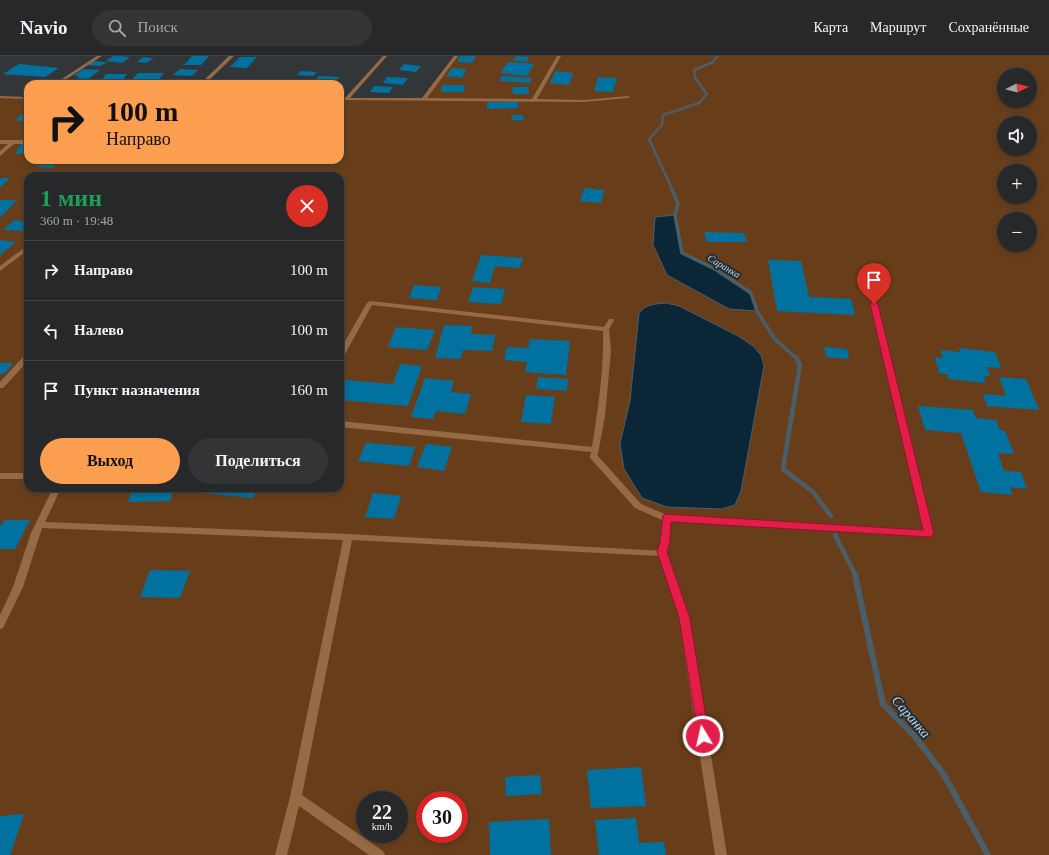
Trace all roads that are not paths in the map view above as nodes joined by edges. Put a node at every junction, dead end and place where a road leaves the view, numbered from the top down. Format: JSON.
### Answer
{"nodes":[{"id":1,"x":100,"y":56,"type":"edge"},
{"id":2,"x":232,"y":56,"type":"edge"},
{"id":3,"x":385,"y":56,"type":"edge"},
{"id":4,"x":456,"y":56,"type":"edge"},
{"id":5,"x":559,"y":56,"type":"edge"},
{"id":6,"x":62,"y":80,"type":"edge"},
{"id":7,"x":206,"y":80,"type":"edge"},
{"id":8,"x":0,"y":97,"type":"edge"},
{"id":9,"x":628,"y":97,"type":"dead end"},
{"id":10,"x":24,"y":98,"type":"edge"},
{"id":11,"x":346,"y":99,"type":"joint"},
{"id":12,"x":423,"y":100,"type":"junction"},
{"id":13,"x":534,"y":100,"type":"junction"},
{"id":14,"x":0,"y":142,"type":"edge"},
{"id":15,"x":13,"y":142,"type":"junction"},
{"id":16,"x":24,"y":142,"type":"edge"},
{"id":17,"x":0,"y":154,"type":"edge"},
{"id":18,"x":24,"y":250,"type":"edge"},
{"id":19,"x":0,"y":269,"type":"edge"},
{"id":20,"x":874,"y":304,"type":"dead end"},
{"id":21,"x":611,"y":320,"type":"dead end"},
{"id":22,"x":606,"y":329,"type":"junction"},
{"id":23,"x":344,"y":349,"type":"edge"},
{"id":24,"x":24,"y":361,"type":"edge"},
{"id":25,"x":0,"y":386,"type":"edge"},
{"id":26,"x":344,"y":424,"type":"edge"},
{"id":27,"x":595,"y":453,"type":"junction"},
{"id":28,"x":0,"y":476,"type":"edge"},
{"id":29,"x":24,"y":476,"type":"edge"},
{"id":30,"x":55,"y":492,"type":"edge"},
{"id":31,"x":666,"y":518,"type":"junction"},
{"id":32,"x":40,"y":525,"type":"junction"},
{"id":33,"x":348,"y":537,"type":"junction"},
{"id":34,"x":662,"y":552,"type":"junction"},
{"id":35,"x":0,"y":625,"type":"edge"},
{"id":36,"x":296,"y":797,"type":"junction"},
{"id":37,"x":281,"y":855,"type":"edge"},
{"id":38,"x":379,"y":855,"type":"edge"},
{"id":39,"x":721,"y":855,"type":"edge"}],
"edges":[{"from":1,"to":6,"type":"street"},
{"from":2,"to":7,"type":"street"},
{"from":3,"to":11,"type":"street"},
{"from":4,"to":12,"type":"street"},
{"from":5,"to":13,"type":"street"},
{"from":8,"to":10,"type":"street"},
{"from":9,"to":13,"type":"street"},
{"from":11,"to":12,"type":"street"},
{"from":12,"to":13,"type":"street"},
{"from":14,"to":15,"type":"street"},
{"from":15,"to":16,"type":"street"},
{"from":15,"to":17,"type":"street"},
{"from":18,"to":19,"type":"street"},
{"from":20,"to":31,"type":"street"},
{"from":21,"to":22,"type":"street"},
{"from":22,"to":23,"type":"street"},
{"from":22,"to":27,"type":"street"},
{"from":24,"to":25,"type":"street"},
{"from":26,"to":27,"type":"street"},
{"from":27,"to":31,"type":"street"},
{"from":28,"to":29,"type":"street"},
{"from":30,"to":32,"type":"street"},
{"from":31,"to":34,"type":"street"},
{"from":32,"to":33,"type":"street"},
{"from":32,"to":35,"type":"street"},
{"from":33,"to":34,"type":"street"},
{"from":33,"to":36,"type":"street"},
{"from":34,"to":39,"type":"street"},
{"from":36,"to":37,"type":"street"},
{"from":36,"to":38,"type":"street"}]}
